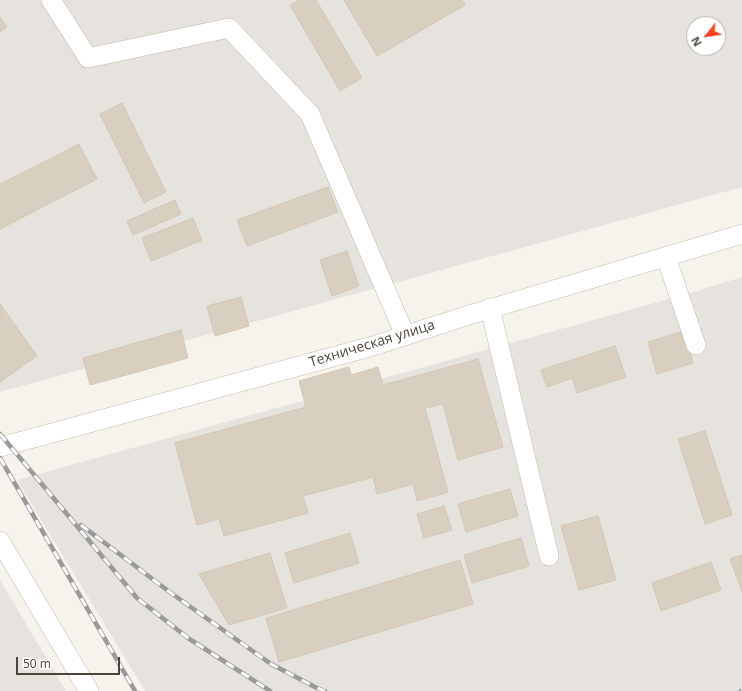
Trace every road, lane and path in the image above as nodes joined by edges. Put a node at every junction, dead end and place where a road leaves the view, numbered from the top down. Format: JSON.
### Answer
{"nodes":[{"id":1,"x":51,"y":0,"type":"edge"},
{"id":2,"x":742,"y":234,"type":"edge"},
{"id":3,"x":666,"y":257,"type":"junction"},
{"id":4,"x":490,"y":308,"type":"junction"},
{"id":5,"x":405,"y":335,"type":"junction"},
{"id":6,"x":696,"y":346,"type":"dead end"},
{"id":7,"x":0,"y":447,"type":"edge"},
{"id":8,"x":0,"y":541,"type":"edge"},
{"id":9,"x":549,"y":556,"type":"dead end"},
{"id":10,"x":89,"y":691,"type":"edge"}],
"edges":[{"from":1,"to":5,"type":"street"},
{"from":2,"to":3,"type":"street","name":"Техническая улица"},
{"from":3,"to":4,"type":"street","name":"Техническая улица"},
{"from":3,"to":6,"type":"street"},
{"from":4,"to":5,"type":"street","name":"Техническая улица"},
{"from":4,"to":9,"type":"street"},
{"from":5,"to":7,"type":"street","name":"Техническая улица"},
{"from":8,"to":10,"type":"street"}]}
